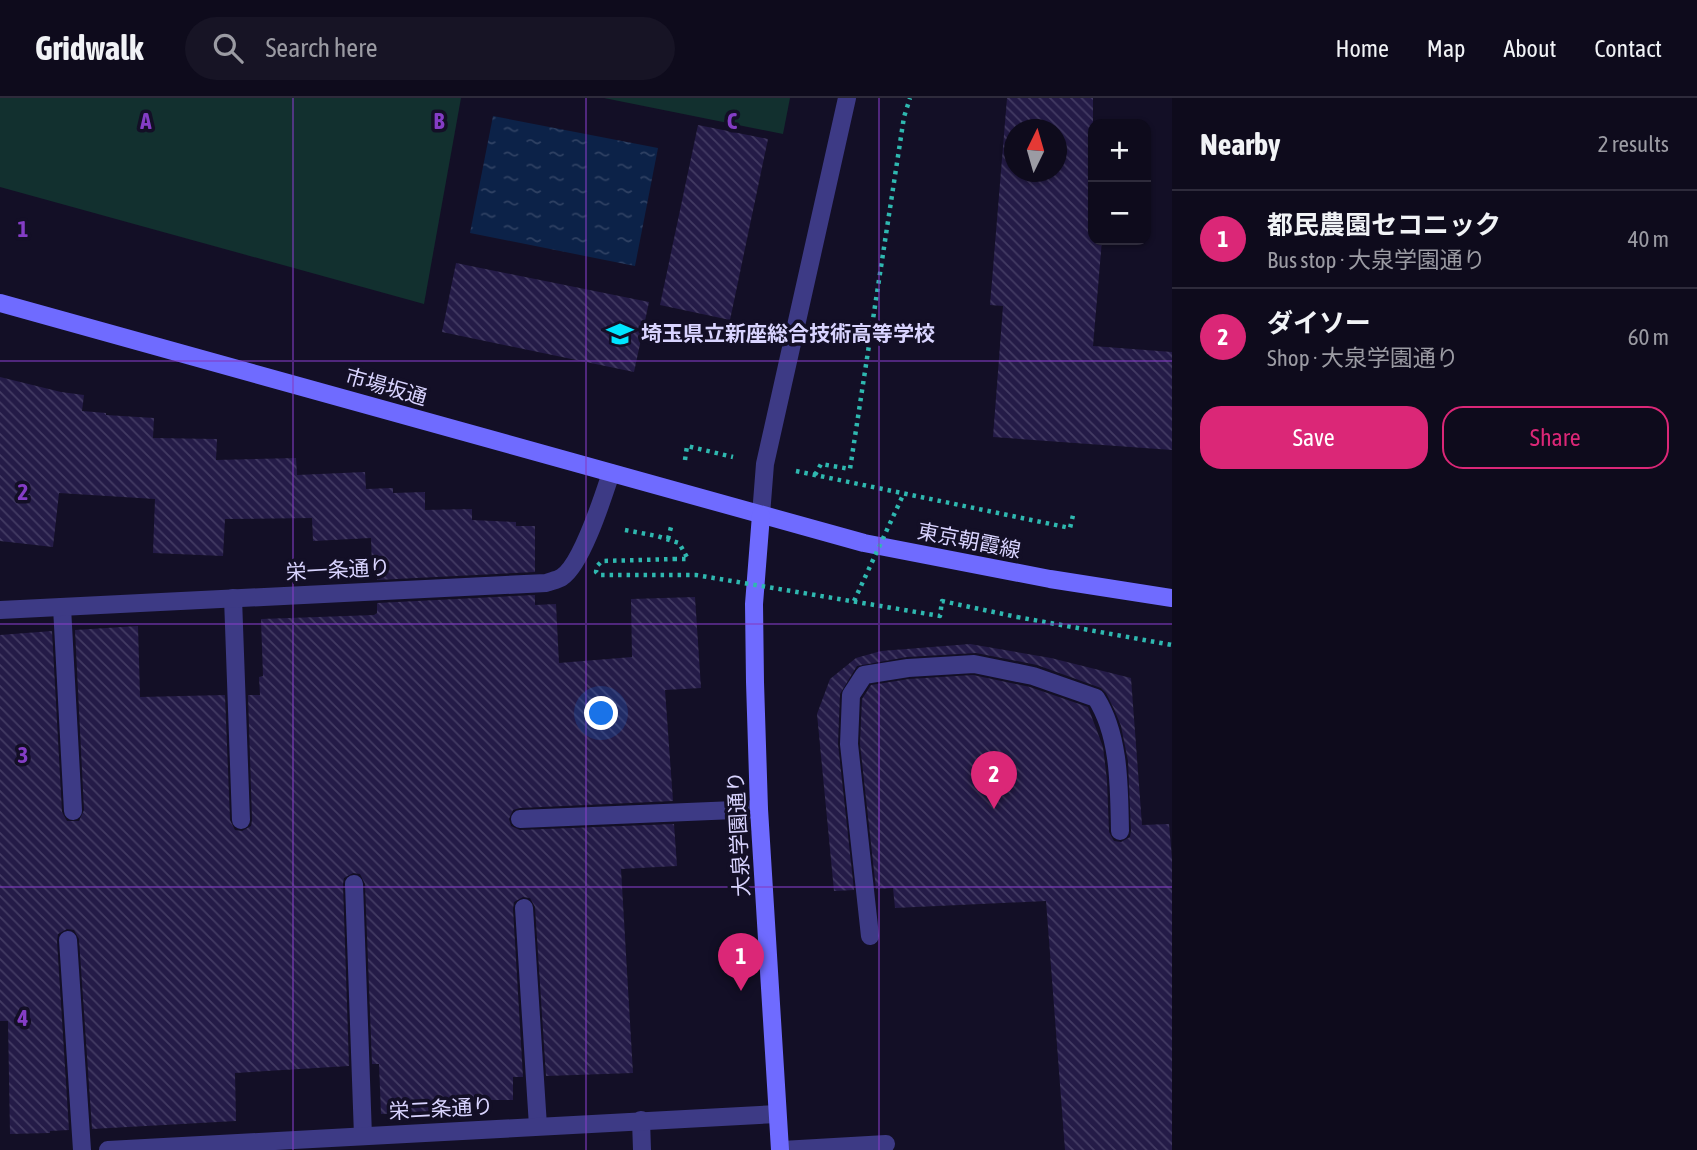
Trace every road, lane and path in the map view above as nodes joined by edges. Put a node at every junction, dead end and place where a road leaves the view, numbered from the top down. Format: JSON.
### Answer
{"nodes":[{"id":1,"x":847,"y":98,"type":"edge"},
{"id":2,"x":910,"y":98,"type":"edge"},
{"id":3,"x":0,"y":303,"type":"edge"},
{"id":4,"x":611,"y":473,"type":"junction"},
{"id":5,"x":815,"y":475,"type":"dead end"},
{"id":6,"x":822,"y":476,"type":"dead end"},
{"id":7,"x":905,"y":493,"type":"junction"},
{"id":8,"x":1074,"y":511,"type":"dead end"},
{"id":9,"x":761,"y":514,"type":"junction"},
{"id":10,"x":593,"y":524,"type":"junction"},
{"id":11,"x":233,"y":598,"type":"junction"},
{"id":12,"x":1172,"y":598,"type":"edge"},
{"id":13,"x":854,"y":601,"type":"junction"},
{"id":14,"x":62,"y":607,"type":"junction"},
{"id":15,"x":0,"y":610,"type":"edge"},
{"id":16,"x":1172,"y":645,"type":"edge"},
{"id":17,"x":759,"y":809,"type":"junction"},
{"id":18,"x":73,"y":811,"type":"dead end"},
{"id":19,"x":520,"y":819,"type":"dead end"},
{"id":20,"x":241,"y":820,"type":"dead end"},
{"id":21,"x":1120,"y":831,"type":"dead end"},
{"id":22,"x":354,"y":884,"type":"dead end"},
{"id":23,"x":524,"y":908,"type":"dead end"},
{"id":24,"x":870,"y":936,"type":"dead end"},
{"id":25,"x":68,"y":940,"type":"dead end"},
{"id":26,"x":777,"y":1114,"type":"junction"},
{"id":27,"x":640,"y":1120,"type":"junction"},
{"id":28,"x":538,"y":1126,"type":"junction"},
{"id":29,"x":353,"y":1141,"type":"edge"},
{"id":30,"x":415,"y":1141,"type":"edge"},
{"id":31,"x":886,"y":1144,"type":"dead end"},
{"id":32,"x":207,"y":1147,"type":"edge"},
{"id":33,"x":82,"y":1150,"type":"edge"},
{"id":34,"x":108,"y":1150,"type":"edge"},
{"id":35,"x":642,"y":1150,"type":"edge"},
{"id":36,"x":781,"y":1150,"type":"edge"}],
"edges":[{"from":1,"to":9,"type":"street"},
{"from":2,"to":5,"type":"path"},
{"from":3,"to":4,"type":"main road","name":"市場坂通"},
{"from":4,"to":9,"type":"main road","name":"市場坂通"},
{"from":4,"to":10,"type":"street","name":"栄一条通り"},
{"from":6,"to":7,"type":"path"},
{"from":7,"to":8,"type":"path"},
{"from":7,"to":13,"type":"path","bridge":true},
{"from":9,"to":12,"type":"main road","name":"東京朝霞線"},
{"from":9,"to":17,"type":"main road","name":"大泉学園通り"},
{"from":10,"to":11,"type":"street","name":"栄一条通り"},
{"from":10,"to":13,"type":"path","bridge":true},
{"from":11,"to":14,"type":"street","name":"栄一条通り"},
{"from":11,"to":20,"type":"street"},
{"from":13,"to":16,"type":"path","bridge":true},
{"from":14,"to":15,"type":"street","name":"栄一条通り"},
{"from":14,"to":18,"type":"street"},
{"from":17,"to":19,"type":"street"},
{"from":17,"to":26,"type":"main road","name":"大泉学園通り"},
{"from":21,"to":24,"type":"street"},
{"from":22,"to":29,"type":"street"},
{"from":23,"to":28,"type":"street"},
{"from":25,"to":33,"type":"street"},
{"from":26,"to":27,"type":"street","name":"栄二条通り"},
{"from":26,"to":36,"type":"main road","name":"大泉学園通り"},
{"from":27,"to":28,"type":"street","name":"栄二条通り"},
{"from":27,"to":35,"type":"street"},
{"from":28,"to":30,"type":"street","name":"栄二条通り"},
{"from":29,"to":30,"type":"street","name":"栄二条通り"},
{"from":29,"to":32,"type":"street","name":"栄二条通り"},
{"from":31,"to":36,"type":"street"},
{"from":32,"to":34,"type":"street","name":"栄二条通り"}]}
